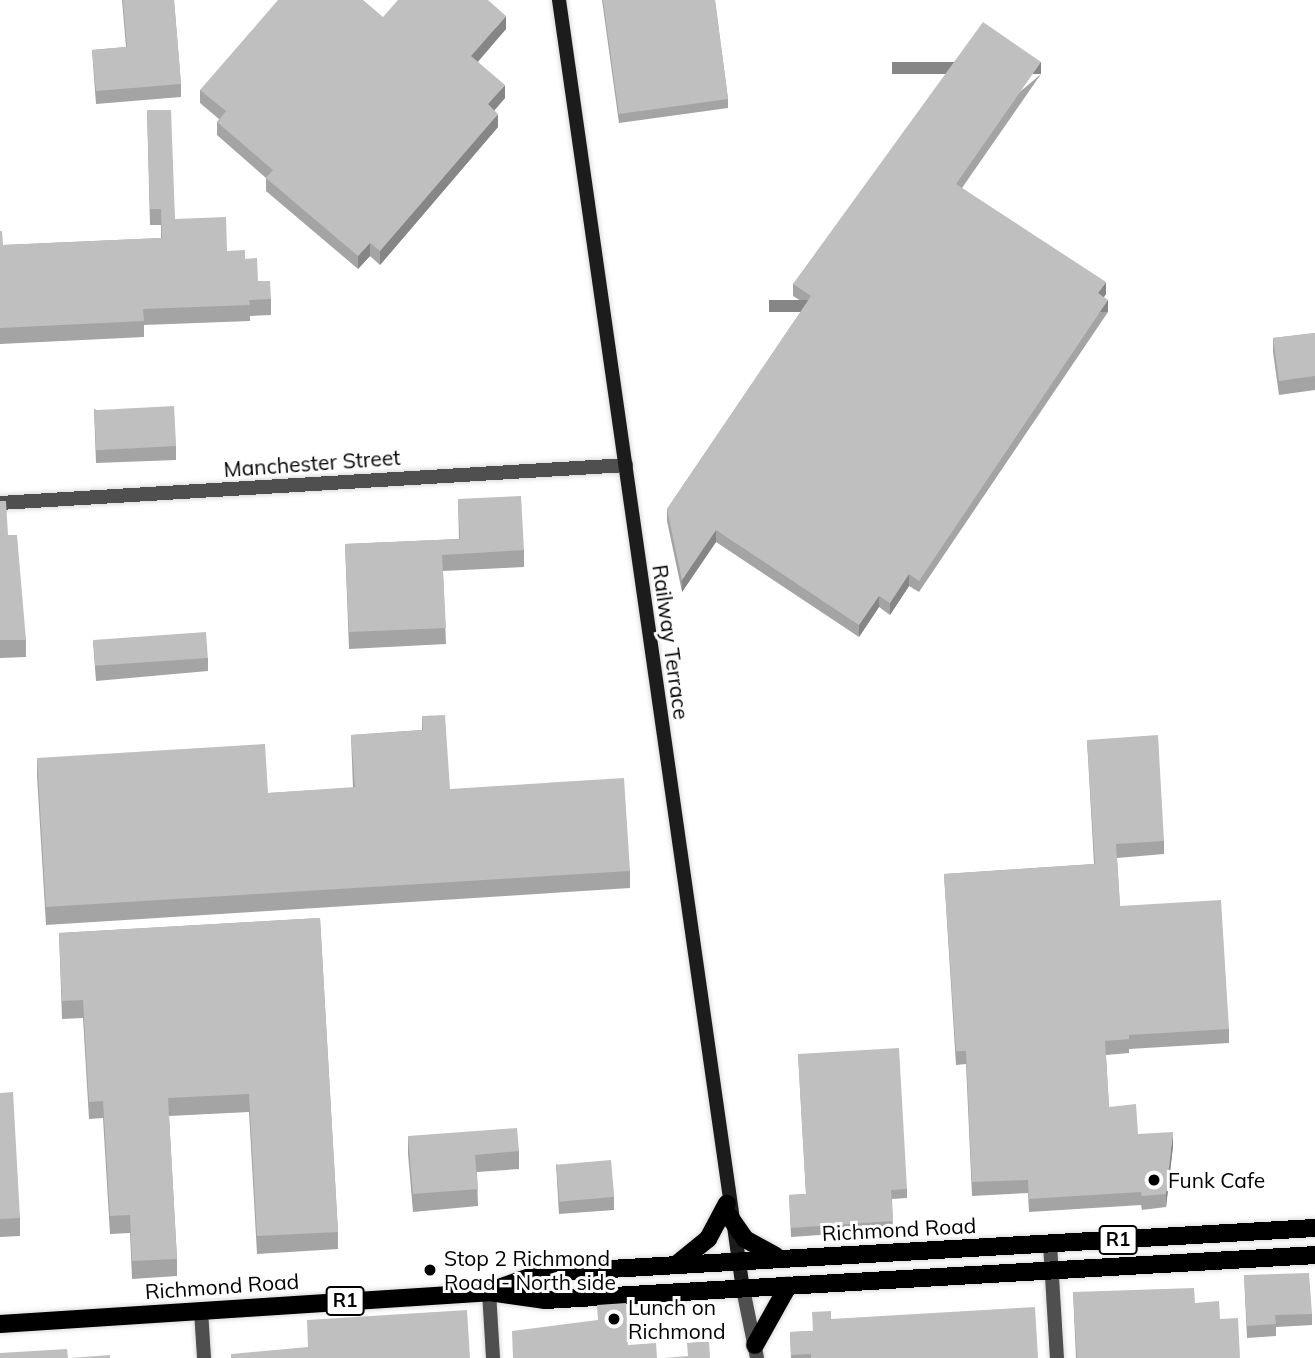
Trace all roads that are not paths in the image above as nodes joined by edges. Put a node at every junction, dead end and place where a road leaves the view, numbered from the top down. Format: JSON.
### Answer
{"nodes":[{"id":1,"x":559,"y":0,"type":"edge"},
{"id":2,"x":626,"y":465,"type":"junction"},
{"id":3,"x":0,"y":503,"type":"edge"},
{"id":4,"x":728,"y":1210,"type":"junction"},
{"id":5,"x":1315,"y":1228,"type":"edge"},
{"id":6,"x":1050,"y":1244,"type":"junction"},
{"id":7,"x":1315,"y":1255,"type":"edge"},
{"id":8,"x":780,"y":1257,"type":"junction"},
{"id":9,"x":735,"y":1259,"type":"junction"},
{"id":10,"x":677,"y":1264,"type":"junction"},
{"id":11,"x":1052,"y":1270,"type":"junction"},
{"id":12,"x":788,"y":1286,"type":"junction"},
{"id":13,"x":743,"y":1289,"type":"junction"},
{"id":14,"x":489,"y":1292,"type":"junction"},
{"id":15,"x":201,"y":1311,"type":"junction"},
{"id":16,"x":0,"y":1324,"type":"edge"},
{"id":17,"x":756,"y":1351,"type":"edge"},
{"id":18,"x":204,"y":1358,"type":"edge"},
{"id":19,"x":493,"y":1358,"type":"edge"},
{"id":20,"x":1057,"y":1358,"type":"edge"}],
"edges":[{"from":1,"to":2,"type":"main road","name":"Railway Terrace"},
{"from":2,"to":3,"type":"street","name":"Manchester Street"},
{"from":2,"to":4,"type":"main road","name":"Railway Terrace"},
{"from":4,"to":8,"type":"main road"},
{"from":4,"to":9,"type":"main road","name":"Railway Terrace"},
{"from":4,"to":10,"type":"main road"},
{"from":5,"to":6,"type":"main road","name":"Richmond Road","number":"R1"},
{"from":6,"to":8,"type":"main road","name":"Richmond Road","number":"R1"},
{"from":6,"to":11,"type":"street"},
{"from":7,"to":11,"type":"main road","name":"Richmond Road","number":"R1"},
{"from":8,"to":9,"type":"main road","name":"Richmond Road","number":"R1"},
{"from":9,"to":10,"type":"main road","name":"Richmond Road","number":"R1"},
{"from":9,"to":13,"type":"main road","name":"Railway Terrace"},
{"from":10,"to":14,"type":"main road","name":"Richmond Road","number":"R1"},
{"from":11,"to":12,"type":"main road","name":"Richmond Road","number":"R1"},
{"from":11,"to":20,"type":"street"},
{"from":12,"to":13,"type":"main road","name":"Richmond Road","number":"R1"},
{"from":12,"to":17,"type":"main road"},
{"from":13,"to":14,"type":"main road","name":"Richmond Road","number":"R1"},
{"from":13,"to":17,"type":"street"},
{"from":14,"to":15,"type":"main road","name":"Richmond Road","number":"R1"},
{"from":14,"to":19,"type":"street"},
{"from":15,"to":16,"type":"main road","name":"Richmond Road","number":"R1"},
{"from":15,"to":18,"type":"street"}]}
